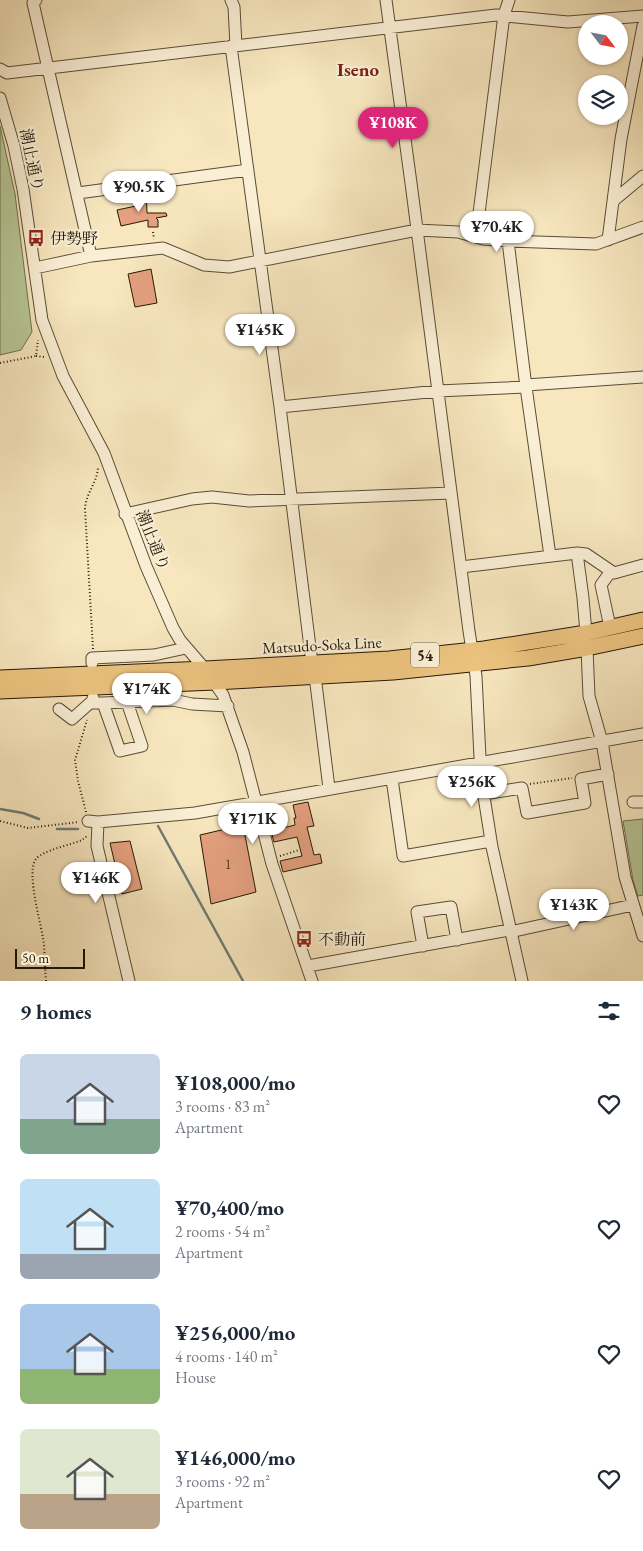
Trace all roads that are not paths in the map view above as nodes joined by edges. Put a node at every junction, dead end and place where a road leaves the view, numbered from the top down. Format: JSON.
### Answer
{"nodes":[{"id":1,"x":36,"y":0,"type":"edge"},
{"id":2,"x":231,"y":0,"type":"edge"},
{"id":3,"x":386,"y":0,"type":"edge"},
{"id":4,"x":509,"y":0,"type":"edge"},
{"id":5,"x":504,"y":16,"type":"junction"},
{"id":6,"x":643,"y":16,"type":"edge"},
{"id":7,"x":643,"y":26,"type":"edge"},
{"id":8,"x":389,"y":27,"type":"junction"},
{"id":9,"x":234,"y":46,"type":"junction"},
{"id":10,"x":48,"y":68,"type":"junction"},
{"id":11,"x":0,"y":69,"type":"edge"},
{"id":12,"x":0,"y":98,"type":"edge"},
{"id":13,"x":248,"y":170,"type":"junction"},
{"id":14,"x":643,"y":176,"type":"edge"},
{"id":15,"x":78,"y":193,"type":"junction"},
{"id":16,"x":612,"y":201,"type":"junction"},
{"id":17,"x":643,"y":227,"type":"edge"},
{"id":18,"x":417,"y":230,"type":"junction"},
{"id":19,"x":476,"y":237,"type":"junction"},
{"id":20,"x":608,"y":240,"type":"junction"},
{"id":21,"x":508,"y":241,"type":"junction"},
{"id":22,"x":91,"y":256,"type":"junction"},
{"id":23,"x":260,"y":260,"type":"junction"},
{"id":24,"x":35,"y":268,"type":"junction"},
{"id":25,"x":643,"y":378,"type":"edge"},
{"id":26,"x":526,"y":386,"type":"junction"},
{"id":27,"x":438,"y":392,"type":"junction"},
{"id":28,"x":280,"y":407,"type":"junction"},
{"id":29,"x":451,"y":492,"type":"junction"},
{"id":30,"x":292,"y":500,"type":"junction"},
{"id":31,"x":126,"y":514,"type":"junction"},
{"id":32,"x":577,"y":553,"type":"junction"},
{"id":33,"x":550,"y":556,"type":"junction"},
{"id":34,"x":643,"y":565,"type":"edge"},
{"id":35,"x":461,"y":567,"type":"junction"},
{"id":36,"x":611,"y":571,"type":"junction"},
{"id":37,"x":643,"y":620,"type":"edge"},
{"id":38,"x":610,"y":627,"type":"junction"},
{"id":39,"x":643,"y":636,"type":"edge"},
{"id":40,"x":586,"y":640,"type":"junction"},
{"id":41,"x":186,"y":648,"type":"junction"},
{"id":42,"x":474,"y":658,"type":"junction"},
{"id":43,"x":92,"y":660,"type":"road end"},
{"id":44,"x":205,"y":669,"type":"junction"},
{"id":45,"x":313,"y":669,"type":"junction"},
{"id":46,"x":0,"y":678,"type":"edge"},
{"id":47,"x":79,"y":682,"type":"junction"},
{"id":48,"x":215,"y":682,"type":"junction"},
{"id":49,"x":0,"y":691,"type":"edge"},
{"id":50,"x":96,"y":701,"type":"junction"},
{"id":51,"x":127,"y":702,"type":"junction"},
{"id":52,"x":228,"y":706,"type":"junction"},
{"id":53,"x":59,"y":709,"type":"dead end"},
{"id":54,"x":643,"y":734,"type":"edge"},
{"id":55,"x":602,"y":742,"type":"junction"},
{"id":56,"x":479,"y":764,"type":"junction"},
{"id":57,"x":608,"y":774,"type":"junction"},
{"id":58,"x":392,"y":779,"type":"junction"},
{"id":59,"x":330,"y":788,"type":"junction"},
{"id":60,"x":483,"y":794,"type":"junction"},
{"id":61,"x":255,"y":802,"type":"junction"},
{"id":62,"x":491,"y":841,"type":"junction"},
{"id":63,"x":633,"y":905,"type":"junction"},
{"id":64,"x":510,"y":931,"type":"junction"},
{"id":65,"x":643,"y":936,"type":"edge"},
{"id":66,"x":457,"y":940,"type":"junction"},
{"id":67,"x":423,"y":946,"type":"junction"},
{"id":68,"x":308,"y":966,"type":"junction"},
{"id":69,"x":130,"y":981,"type":"edge"},
{"id":70,"x":312,"y":981,"type":"edge"},
{"id":71,"x":522,"y":981,"type":"edge"}],
"edges":[{"from":1,"to":10,"type":"street"},
{"from":2,"to":9,"type":"street"},
{"from":3,"to":8,"type":"street"},
{"from":4,"to":5,"type":"street"},
{"from":5,"to":6,"type":"street"},
{"from":5,"to":8,"type":"street"},
{"from":5,"to":19,"type":"street"},
{"from":7,"to":16,"type":"street"},
{"from":8,"to":9,"type":"street"},
{"from":8,"to":18,"type":"street"},
{"from":9,"to":10,"type":"street"},
{"from":9,"to":13,"type":"street"},
{"from":10,"to":11,"type":"street"},
{"from":10,"to":15,"type":"street"},
{"from":12,"to":24,"type":"street","name":"潮止通り"},
{"from":13,"to":15,"type":"street"},
{"from":13,"to":23,"type":"street"},
{"from":14,"to":16,"type":"street"},
{"from":15,"to":22,"type":"street"},
{"from":16,"to":20,"type":"street"},
{"from":17,"to":20,"type":"street"},
{"from":18,"to":19,"type":"street"},
{"from":18,"to":23,"type":"street"},
{"from":18,"to":27,"type":"street"},
{"from":19,"to":21,"type":"street"},
{"from":20,"to":21,"type":"street"},
{"from":21,"to":26,"type":"street"},
{"from":22,"to":23,"type":"street"},
{"from":22,"to":24,"type":"street"},
{"from":23,"to":28,"type":"street"},
{"from":24,"to":31,"type":"street","name":"潮止通り"},
{"from":25,"to":26,"type":"street"},
{"from":26,"to":27,"type":"street"},
{"from":26,"to":33,"type":"street"},
{"from":27,"to":28,"type":"street"},
{"from":27,"to":29,"type":"street"},
{"from":28,"to":30,"type":"street"},
{"from":29,"to":30,"type":"street"},
{"from":29,"to":35,"type":"street"},
{"from":30,"to":31,"type":"street"},
{"from":30,"to":45,"type":"street"},
{"from":31,"to":41,"type":"street","name":"潮止通り"},
{"from":32,"to":33,"type":"street"},
{"from":32,"to":36,"type":"street"},
{"from":32,"to":40,"type":"street"},
{"from":33,"to":35,"type":"street"},
{"from":34,"to":36,"type":"street"},
{"from":35,"to":42,"type":"street"},
{"from":36,"to":38,"type":"street"},
{"from":37,"to":38,"type":"main road","name":"Matsudo-Soka Line","number":"54"},
{"from":38,"to":40,"type":"main road","name":"Matsudo-Soka Line","number":"54"},
{"from":39,"to":40,"type":"main road","name":"Matsudo-Soka Line","number":"54"},
{"from":40,"to":42,"type":"main road","name":"Matsudo-Soka Line","number":"54"},
{"from":40,"to":55,"type":"street"},
{"from":41,"to":43,"type":"street"},
{"from":41,"to":44,"type":"street","name":"潮止通り"},
{"from":42,"to":45,"type":"main road","name":"Matsudo-Soka Line","number":"54"},
{"from":42,"to":56,"type":"street"},
{"from":44,"to":45,"type":"main road","name":"Matsudo-Soka Line","number":"54"},
{"from":44,"to":47,"type":"main road","name":"Matsudo-Soka Line","number":"54"},
{"from":44,"to":48,"type":"street","name":"潮止通り"},
{"from":45,"to":48,"type":"main road","name":"Matsudo-Soka Line","number":"54"},
{"from":45,"to":59,"type":"street"},
{"from":46,"to":47,"type":"main road","name":"Matsudo-Soka Line","number":"54"},
{"from":47,"to":48,"type":"main road","name":"Matsudo-Soka Line","number":"54"},
{"from":47,"to":49,"type":"main road","name":"Matsudo-Soka Line","number":"54"},
{"from":48,"to":52,"type":"street","name":"潮止通り"},
{"from":50,"to":51,"type":"street"},
{"from":50,"to":51,"type":"street"},
{"from":50,"to":53,"type":"street"},
{"from":51,"to":52,"type":"street"},
{"from":52,"to":61,"type":"street","name":"潮止通り"},
{"from":54,"to":55,"type":"street"},
{"from":55,"to":56,"type":"street"},
{"from":55,"to":57,"type":"street"},
{"from":56,"to":58,"type":"street"},
{"from":56,"to":60,"type":"street"},
{"from":57,"to":60,"type":"street"},
{"from":57,"to":63,"type":"street"},
{"from":58,"to":59,"type":"street"},
{"from":58,"to":62,"type":"street"},
{"from":59,"to":61,"type":"street"},
{"from":60,"to":62,"type":"street"},
{"from":61,"to":68,"type":"street","name":"潮止通り"},
{"from":61,"to":69,"type":"street"},
{"from":62,"to":64,"type":"street"},
{"from":63,"to":64,"type":"street"},
{"from":63,"to":65,"type":"street"},
{"from":64,"to":66,"type":"street"},
{"from":64,"to":71,"type":"street"},
{"from":66,"to":67,"type":"street"},
{"from":66,"to":67,"type":"street"},
{"from":67,"to":68,"type":"street"},
{"from":68,"to":70,"type":"street","name":"潮止通り"}]}
